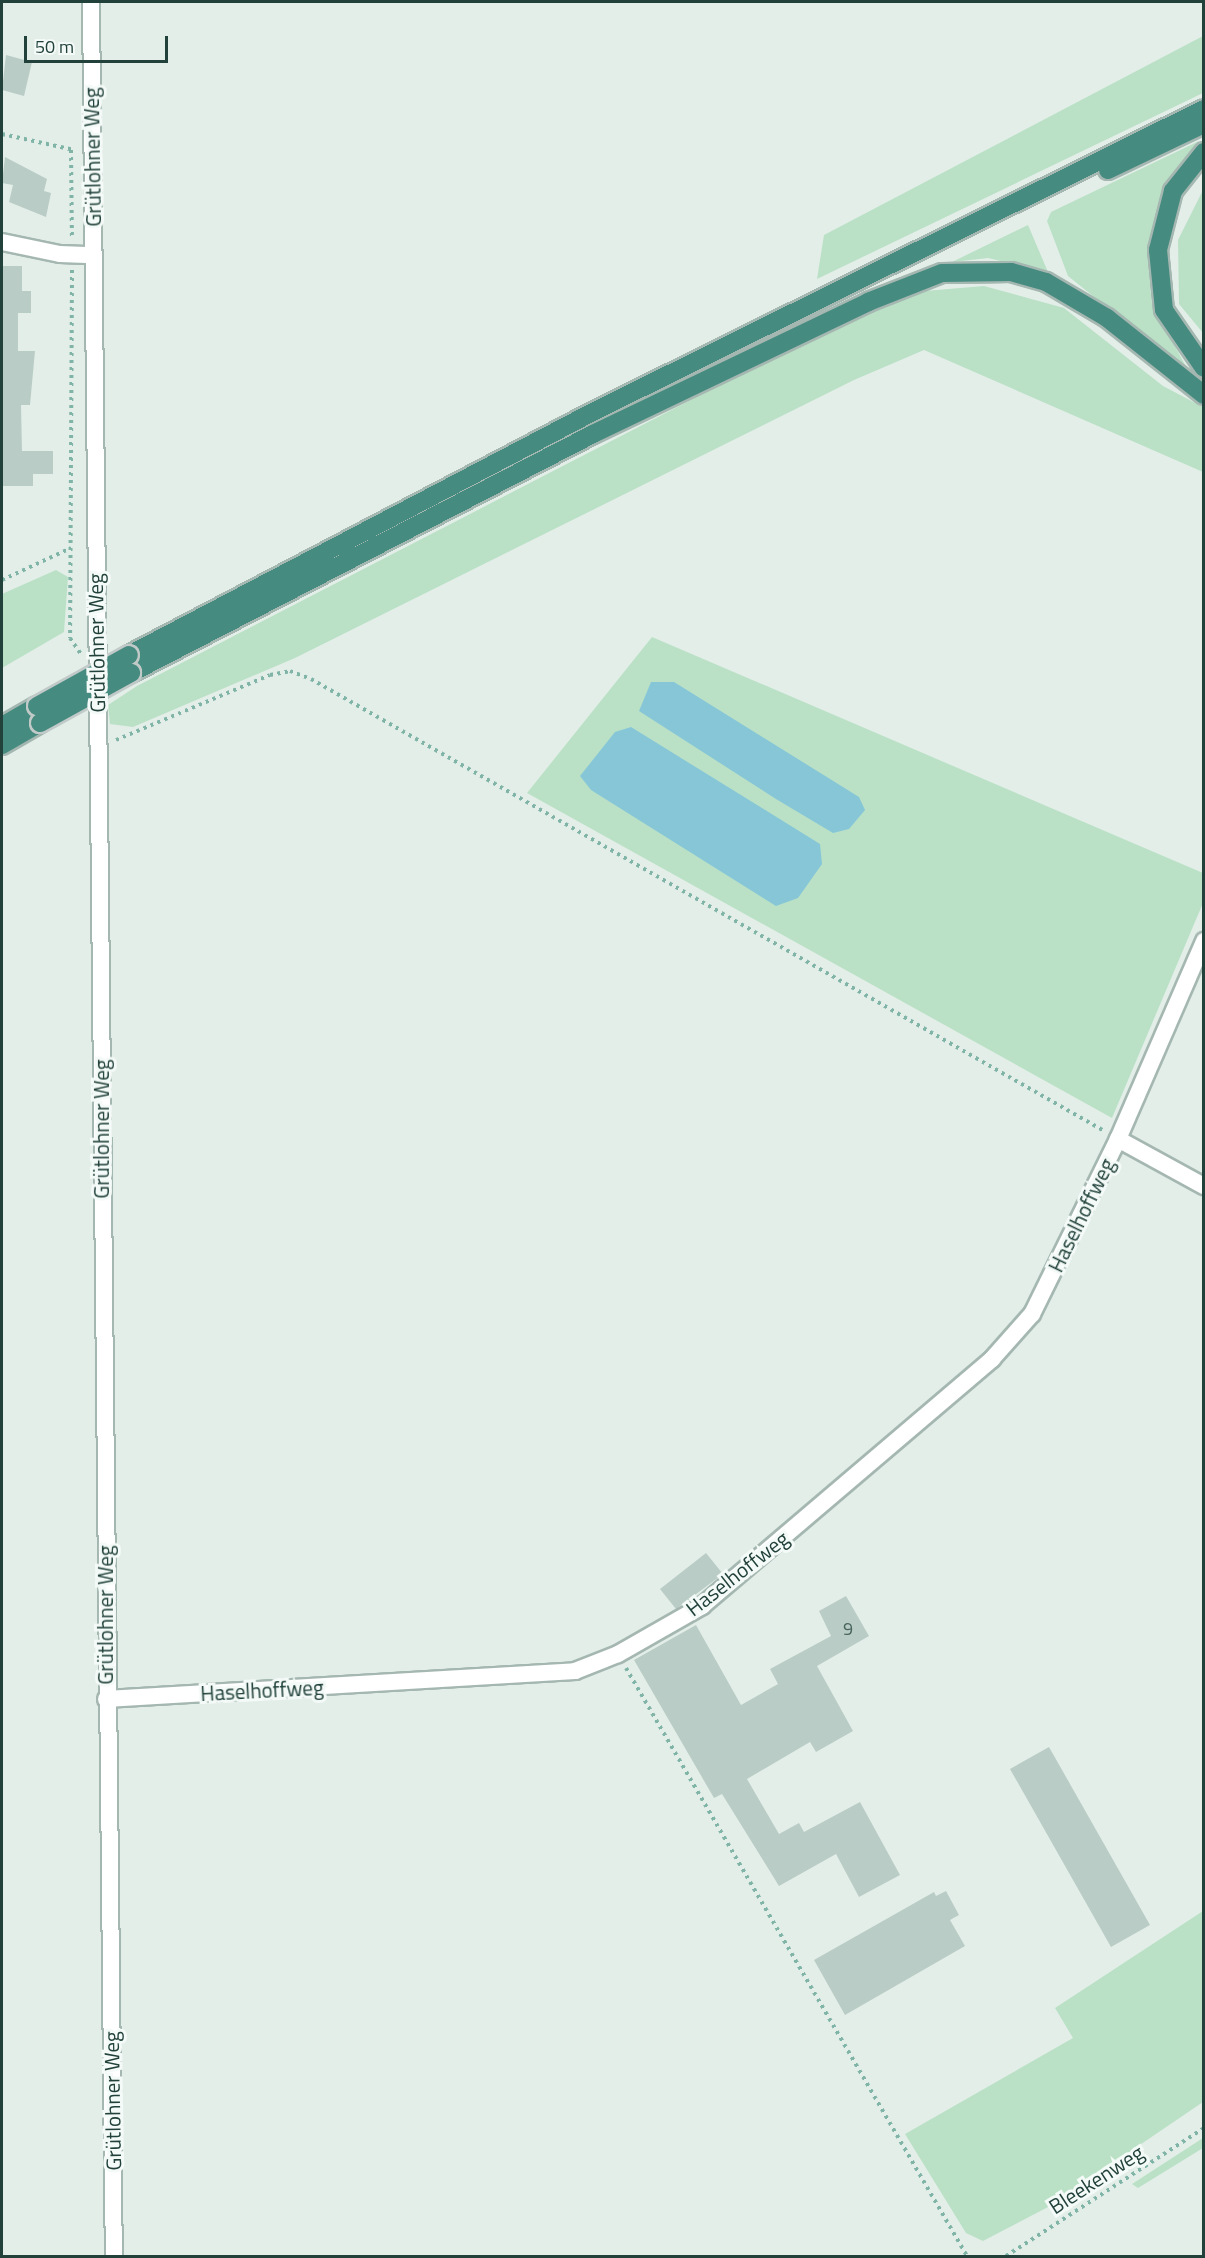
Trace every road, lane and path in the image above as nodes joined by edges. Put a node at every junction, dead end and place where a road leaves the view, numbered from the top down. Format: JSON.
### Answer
{"nodes":[{"id":1,"x":91,"y":2,"type":"edge"},
{"id":2,"x":1203,"y":109,"type":"edge"},
{"id":3,"x":1203,"y":124,"type":"edge"},
{"id":4,"x":2,"y":134,"type":"edge"},
{"id":5,"x":72,"y":150,"type":"junction"},
{"id":6,"x":92,"y":151,"type":"junction"},
{"id":7,"x":1203,"y":153,"type":"edge"},
{"id":8,"x":2,"y":242,"type":"edge"},
{"id":9,"x":72,"y":254,"type":"junction"},
{"id":10,"x":93,"y":255,"type":"junction"},
{"id":11,"x":1203,"y":368,"type":"edge"},
{"id":12,"x":1203,"y":394,"type":"edge"},
{"id":13,"x":593,"y":434,"type":"junction"},
{"id":14,"x":71,"y":548,"type":"junction"},
{"id":15,"x":2,"y":579,"type":"edge"},
{"id":16,"x":96,"y":656,"type":"junction"},
{"id":17,"x":130,"y":664,"type":"junction"},
{"id":18,"x":38,"y":715,"type":"junction"},
{"id":19,"x":2,"y":726,"type":"edge"},
{"id":20,"x":2,"y":745,"type":"edge"},
{"id":21,"x":98,"y":745,"type":"junction"},
{"id":22,"x":1203,"y":941,"type":"edge"},
{"id":23,"x":1118,"y":1139,"type":"junction"},
{"id":24,"x":1203,"y":1186,"type":"edge"},
{"id":25,"x":618,"y":1654,"type":"junction"},
{"id":26,"x":106,"y":1699,"type":"junction"},
{"id":27,"x":1203,"y":2128,"type":"edge"},
{"id":28,"x":114,"y":2256,"type":"edge"},
{"id":29,"x":967,"y":2256,"type":"edge"},
{"id":30,"x":1006,"y":2256,"type":"edge"}],
"edges":[{"from":1,"to":6,"type":"street","name":"Grütlohner Weg"},
{"from":2,"to":17,"type":"highway"},
{"from":3,"to":13,"type":"highway"},
{"from":4,"to":5,"type":"path"},
{"from":5,"to":6,"type":"path"},
{"from":5,"to":9,"type":"path"},
{"from":6,"to":10,"type":"street","name":"Grütlohner Weg"},
{"from":7,"to":11,"type":"highway"},
{"from":8,"to":9,"type":"street"},
{"from":9,"to":10,"type":"street"},
{"from":9,"to":14,"type":"path"},
{"from":10,"to":16,"type":"street","name":"Grütlohner Weg"},
{"from":12,"to":13,"type":"highway"},
{"from":13,"to":17,"type":"highway"},
{"from":14,"to":15,"type":"path"},
{"from":14,"to":16,"type":"path"},
{"from":16,"to":21,"type":"street","name":"Grütlohner Weg"},
{"from":17,"to":18,"type":"highway","bridge":true},
{"from":18,"to":19,"type":"highway"},
{"from":18,"to":20,"type":"highway"},
{"from":21,"to":23,"type":"path"},
{"from":21,"to":26,"type":"street","name":"Grütlohner Weg"},
{"from":22,"to":23,"type":"street","name":"Haselhoffweg"},
{"from":23,"to":24,"type":"street","name":"Haselhoffweg"},
{"from":23,"to":25,"type":"street","name":"Haselhoffweg"},
{"from":25,"to":26,"type":"street","name":"Haselhoffweg"},
{"from":25,"to":29,"type":"path"},
{"from":26,"to":28,"type":"street","name":"Grütlohner Weg"},
{"from":27,"to":30,"type":"path","name":"Bleekenweg"}]}
